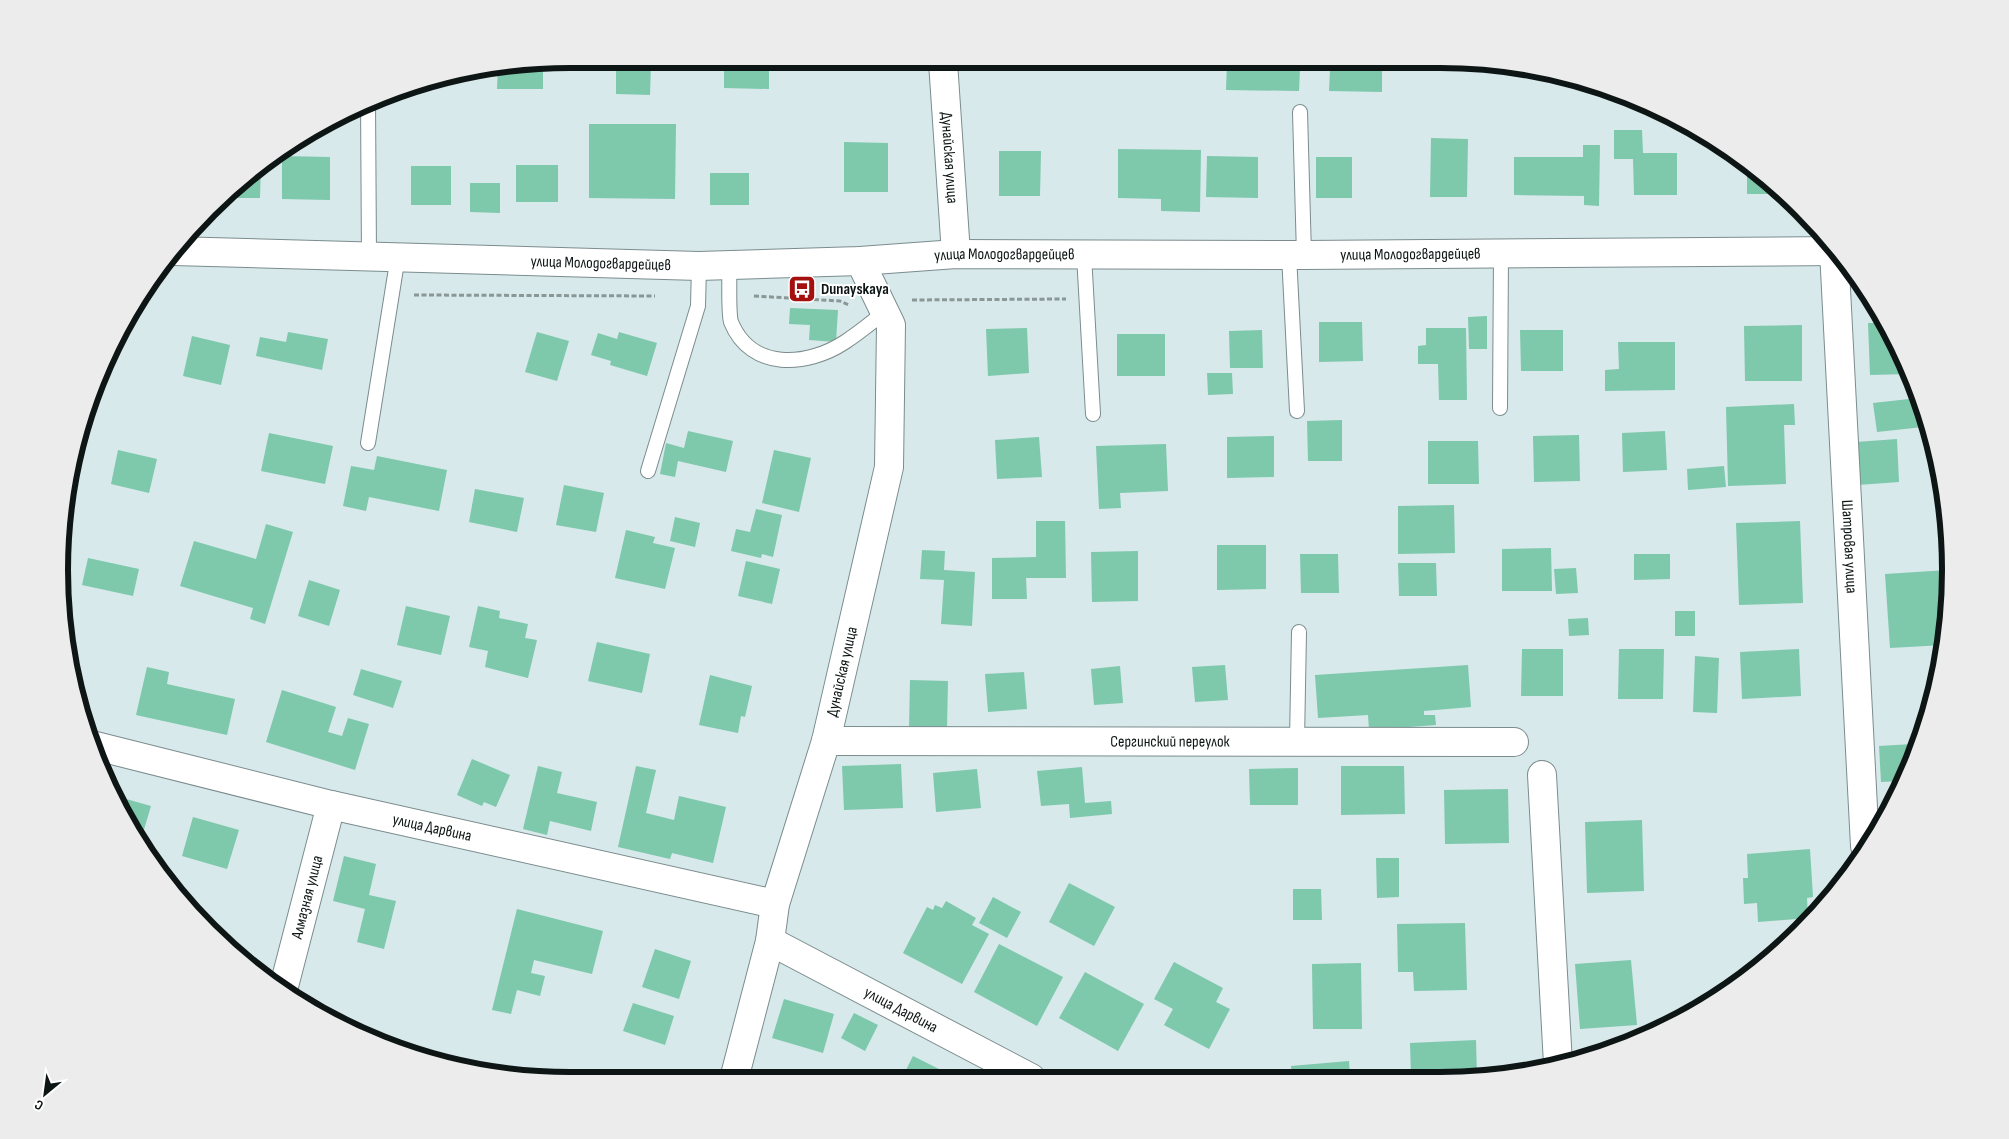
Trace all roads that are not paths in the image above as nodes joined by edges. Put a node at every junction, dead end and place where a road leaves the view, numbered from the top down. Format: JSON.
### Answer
{"nodes":[{"id":1,"x":942,"y":68,"type":"edge"},
{"id":2,"x":368,"y":110,"type":"edge"},
{"id":3,"x":1300,"y":112,"type":"dead end"},
{"id":4,"x":1826,"y":250,"type":"edge"},
{"id":5,"x":182,"y":251,"type":"edge"},
{"id":6,"x":956,"y":254,"type":"junction"},
{"id":7,"x":1501,"y":254,"type":"junction"},
{"id":8,"x":1084,"y":255,"type":"junction"},
{"id":9,"x":1296,"y":255,"type":"junction"},
{"id":10,"x":368,"y":256,"type":"junction"},
{"id":11,"x":398,"y":256,"type":"junction"},
{"id":12,"x":860,"y":261,"type":"junction"},
{"id":13,"x":1836,"y":261,"type":"edge"},
{"id":14,"x":729,"y":265,"type":"junction"},
{"id":15,"x":699,"y":266,"type":"junction"},
{"id":16,"x":885,"y":312,"type":"junction"},
{"id":17,"x":1500,"y":408,"type":"dead end"},
{"id":18,"x":1298,"y":411,"type":"dead end"},
{"id":19,"x":1092,"y":414,"type":"dead end"},
{"id":20,"x":368,"y":443,"type":"dead end"},
{"id":21,"x":648,"y":471,"type":"dead end"},
{"id":22,"x":1300,"y":632,"type":"dead end"},
{"id":23,"x":826,"y":741,"type":"junction"},
{"id":24,"x":1297,"y":741,"type":"junction"},
{"id":25,"x":1514,"y":742,"type":"dead end"},
{"id":26,"x":100,"y":747,"type":"edge"},
{"id":27,"x":1542,"y":775,"type":"dead end"},
{"id":28,"x":331,"y":805,"type":"junction"},
{"id":29,"x":1865,"y":836,"type":"edge"},
{"id":30,"x":775,"y":904,"type":"junction"},
{"id":31,"x":770,"y":941,"type":"junction"},
{"id":32,"x":285,"y":983,"type":"edge"},
{"id":33,"x":1558,"y":1057,"type":"edge"},
{"id":34,"x":736,"y":1072,"type":"edge"},
{"id":35,"x":1020,"y":1072,"type":"edge"}],
"edges":[{"from":1,"to":6,"type":"street","name":"Дунайская улица"},
{"from":2,"to":10,"type":"lane"},
{"from":3,"to":9,"type":"lane"},
{"from":4,"to":7,"type":"street","name":"улица Молодогвардейцев"},
{"from":5,"to":10,"type":"street","name":"улица Молодогвардейцев"},
{"from":6,"to":8,"type":"street","name":"улица Молодогвардейцев"},
{"from":6,"to":12,"type":"street","name":"улица Молодогвардейцев"},
{"from":7,"to":9,"type":"street","name":"улица Молодогвардейцев"},
{"from":7,"to":17,"type":"lane"},
{"from":8,"to":9,"type":"street","name":"улица Молодогвардейцев"},
{"from":8,"to":19,"type":"lane"},
{"from":9,"to":18,"type":"lane"},
{"from":10,"to":11,"type":"street","name":"улица Молодогвардейцев"},
{"from":11,"to":15,"type":"street","name":"улица Молодогвардейцев"},
{"from":11,"to":20,"type":"lane"},
{"from":12,"to":14,"type":"street","name":"улица Молодогвардейцев"},
{"from":12,"to":16,"type":"street","name":"Дунайская улица"},
{"from":13,"to":29,"type":"street","name":"Шатровая улица"},
{"from":14,"to":15,"type":"street","name":"улица Молодогвардейцев"},
{"from":14,"to":16,"type":"lane"},
{"from":15,"to":21,"type":"lane"},
{"from":16,"to":23,"type":"street","name":"Дунайская улица"},
{"from":22,"to":24,"type":"lane"},
{"from":23,"to":24,"type":"street","name":"Сергинский переулок"},
{"from":23,"to":30,"type":"street","name":"Дунайская улица"},
{"from":24,"to":25,"type":"street","name":"Сергинский переулок"},
{"from":26,"to":28,"type":"street","name":"улица Дарвина"},
{"from":27,"to":33,"type":"street"},
{"from":28,"to":30,"type":"street","name":"улица Дарвина"},
{"from":28,"to":32,"type":"street","name":"Алмазная улица"},
{"from":30,"to":31,"type":"street","name":"Дунайская улица"},
{"from":31,"to":34,"type":"street","name":"Дунайская улица"},
{"from":31,"to":35,"type":"street","name":"улица Дарвина"}]}
